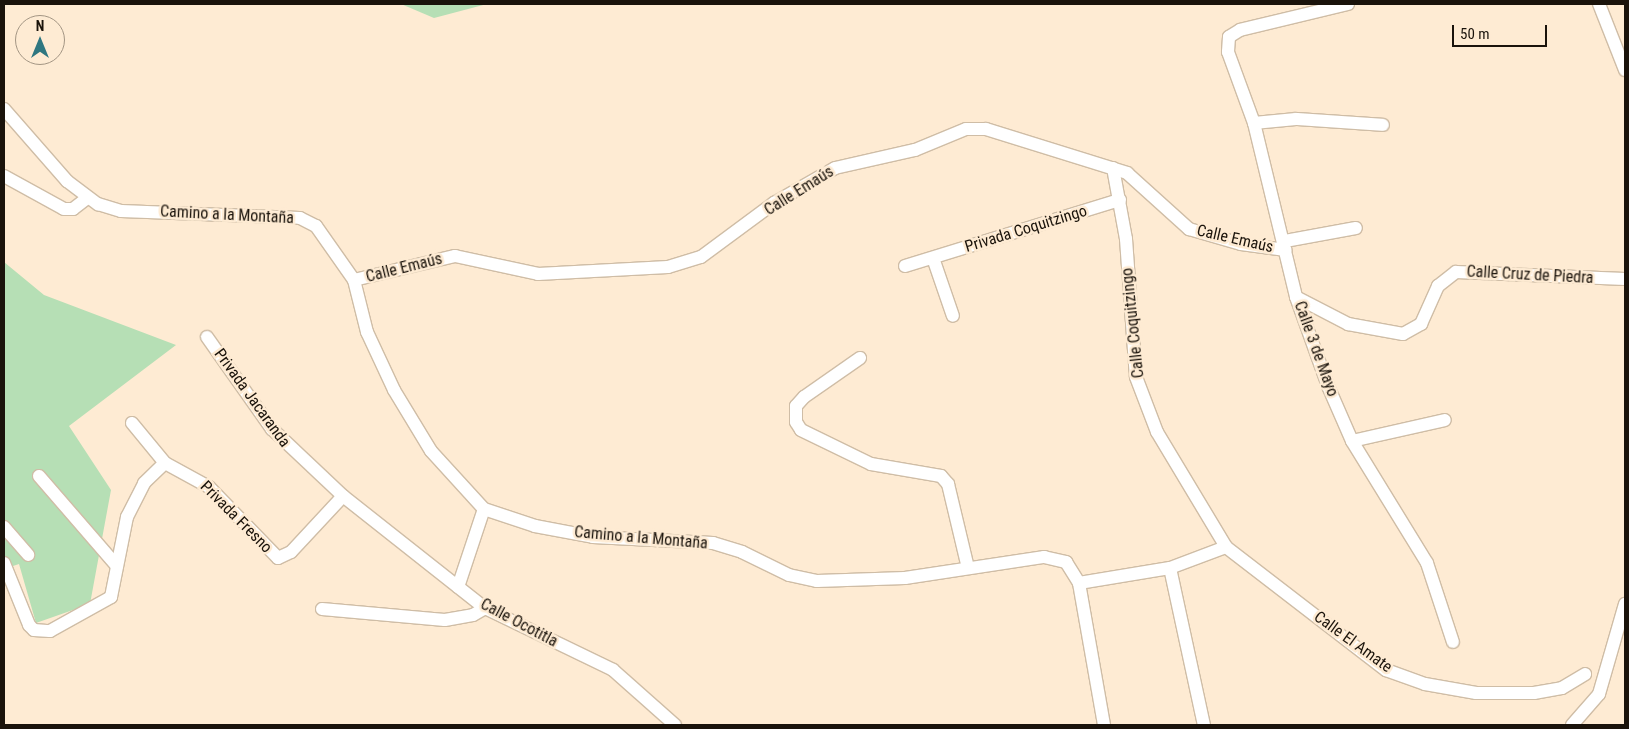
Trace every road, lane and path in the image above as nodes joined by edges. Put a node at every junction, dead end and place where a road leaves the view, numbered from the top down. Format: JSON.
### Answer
{"nodes":[{"id":1,"x":1348,"y":4,"type":"edge"},
{"id":2,"x":1599,"y":4,"type":"edge"},
{"id":3,"x":1625,"y":70,"type":"edge"},
{"id":4,"x":4,"y":109,"type":"edge"},
{"id":5,"x":1254,"y":123,"type":"junction"},
{"id":6,"x":1383,"y":125,"type":"dead end"},
{"id":7,"x":1113,"y":168,"type":"junction"},
{"id":8,"x":4,"y":176,"type":"edge"},
{"id":9,"x":86,"y":199,"type":"junction"},
{"id":10,"x":1120,"y":200,"type":"junction"},
{"id":11,"x":1356,"y":228,"type":"dead end"},
{"id":12,"x":1286,"y":245,"type":"junction"},
{"id":13,"x":933,"y":258,"type":"junction"},
{"id":14,"x":905,"y":266,"type":"dead end"},
{"id":15,"x":1625,"y":278,"type":"edge"},
{"id":16,"x":354,"y":280,"type":"junction"},
{"id":17,"x":1296,"y":296,"type":"junction"},
{"id":18,"x":1325,"y":313,"type":"junction"},
{"id":19,"x":953,"y":316,"type":"dead end"},
{"id":20,"x":1304,"y":325,"type":"junction"},
{"id":21,"x":207,"y":337,"type":"dead end"},
{"id":22,"x":860,"y":358,"type":"dead end"},
{"id":23,"x":1445,"y":420,"type":"dead end"},
{"id":24,"x":132,"y":423,"type":"dead end"},
{"id":25,"x":1352,"y":441,"type":"junction"},
{"id":26,"x":165,"y":462,"type":"junction"},
{"id":27,"x":40,"y":476,"type":"dead end"},
{"id":28,"x":343,"y":496,"type":"junction"},
{"id":29,"x":484,"y":509,"type":"junction"},
{"id":30,"x":4,"y":528,"type":"edge"},
{"id":31,"x":1226,"y":548,"type":"junction"},
{"id":32,"x":28,"y":555,"type":"dead end"},
{"id":33,"x":4,"y":563,"type":"edge"},
{"id":34,"x":117,"y":566,"type":"junction"},
{"id":35,"x":968,"y":568,"type":"junction"},
{"id":36,"x":1170,"y":568,"type":"junction"},
{"id":37,"x":1079,"y":583,"type":"junction"},
{"id":38,"x":458,"y":587,"type":"junction"},
{"id":39,"x":1625,"y":604,"type":"edge"},
{"id":40,"x":485,"y":608,"type":"junction"},
{"id":41,"x":322,"y":609,"type":"dead end"},
{"id":42,"x":1453,"y":642,"type":"dead end"},
{"id":43,"x":1585,"y":674,"type":"dead end"},
{"id":44,"x":676,"y":725,"type":"edge"},
{"id":45,"x":1104,"y":725,"type":"edge"},
{"id":46,"x":1204,"y":725,"type":"edge"},
{"id":47,"x":1572,"y":725,"type":"edge"}],
"edges":[{"from":1,"to":5,"type":"street","name":"Calle 3 de Mayo"},
{"from":2,"to":3,"type":"street"},
{"from":4,"to":9,"type":"street","name":"Camino a la Montaña"},
{"from":5,"to":6,"type":"street"},
{"from":5,"to":12,"type":"street","name":"Calle 3 de Mayo"},
{"from":7,"to":10,"type":"street","name":"Calle Coquitzingo"},
{"from":7,"to":12,"type":"street","name":"Calle Emaús"},
{"from":7,"to":16,"type":"street","name":"Calle Emaús"},
{"from":8,"to":9,"type":"street"},
{"from":9,"to":16,"type":"street","name":"Camino a la Montaña"},
{"from":10,"to":13,"type":"street","name":"Privada Coquitzingo"},
{"from":10,"to":31,"type":"street","name":"Calle Coquitzingo"},
{"from":11,"to":12,"type":"street","name":"Calle Emaús"},
{"from":12,"to":17,"type":"street","name":"Calle 3 de Mayo"},
{"from":13,"to":14,"type":"street","name":"Privada Coquitzingo"},
{"from":13,"to":19,"type":"street"},
{"from":15,"to":18,"type":"street","name":"Calle Cruz de Piedra"},
{"from":16,"to":29,"type":"street","name":"Camino a la Montaña"},
{"from":17,"to":18,"type":"street","name":"Calle Cruz de Piedra"},
{"from":17,"to":20,"type":"street","name":"Calle 3 de Mayo"},
{"from":18,"to":20,"type":"street"},
{"from":20,"to":25,"type":"street","name":"Calle 3 de Mayo"},
{"from":21,"to":28,"type":"street","name":"Privada Jacaranda"},
{"from":22,"to":35,"type":"street"},
{"from":23,"to":25,"type":"street"},
{"from":24,"to":26,"type":"street","name":"Privada Fresno"},
{"from":25,"to":42,"type":"street","name":"Calle 3 de Mayo"},
{"from":26,"to":28,"type":"street","name":"Privada Fresno"},
{"from":26,"to":34,"type":"street"},
{"from":27,"to":34,"type":"street"},
{"from":28,"to":38,"type":"street","name":"Calle Ocotitla"},
{"from":29,"to":35,"type":"street","name":"Camino a la Montaña"},
{"from":29,"to":38,"type":"street"},
{"from":30,"to":32,"type":"street"},
{"from":31,"to":36,"type":"street"},
{"from":31,"to":43,"type":"street","name":"Calle El Amate"},
{"from":33,"to":34,"type":"street"},
{"from":35,"to":37,"type":"street","name":"Camino a la Montaña"},
{"from":36,"to":37,"type":"street"},
{"from":36,"to":46,"type":"street"},
{"from":37,"to":45,"type":"street","name":"Camino a la Montaña"},
{"from":38,"to":40,"type":"street","name":"Calle Ocotitla"},
{"from":39,"to":47,"type":"street"},
{"from":40,"to":41,"type":"street"},
{"from":40,"to":44,"type":"street","name":"Calle Ocotitla"}]}
